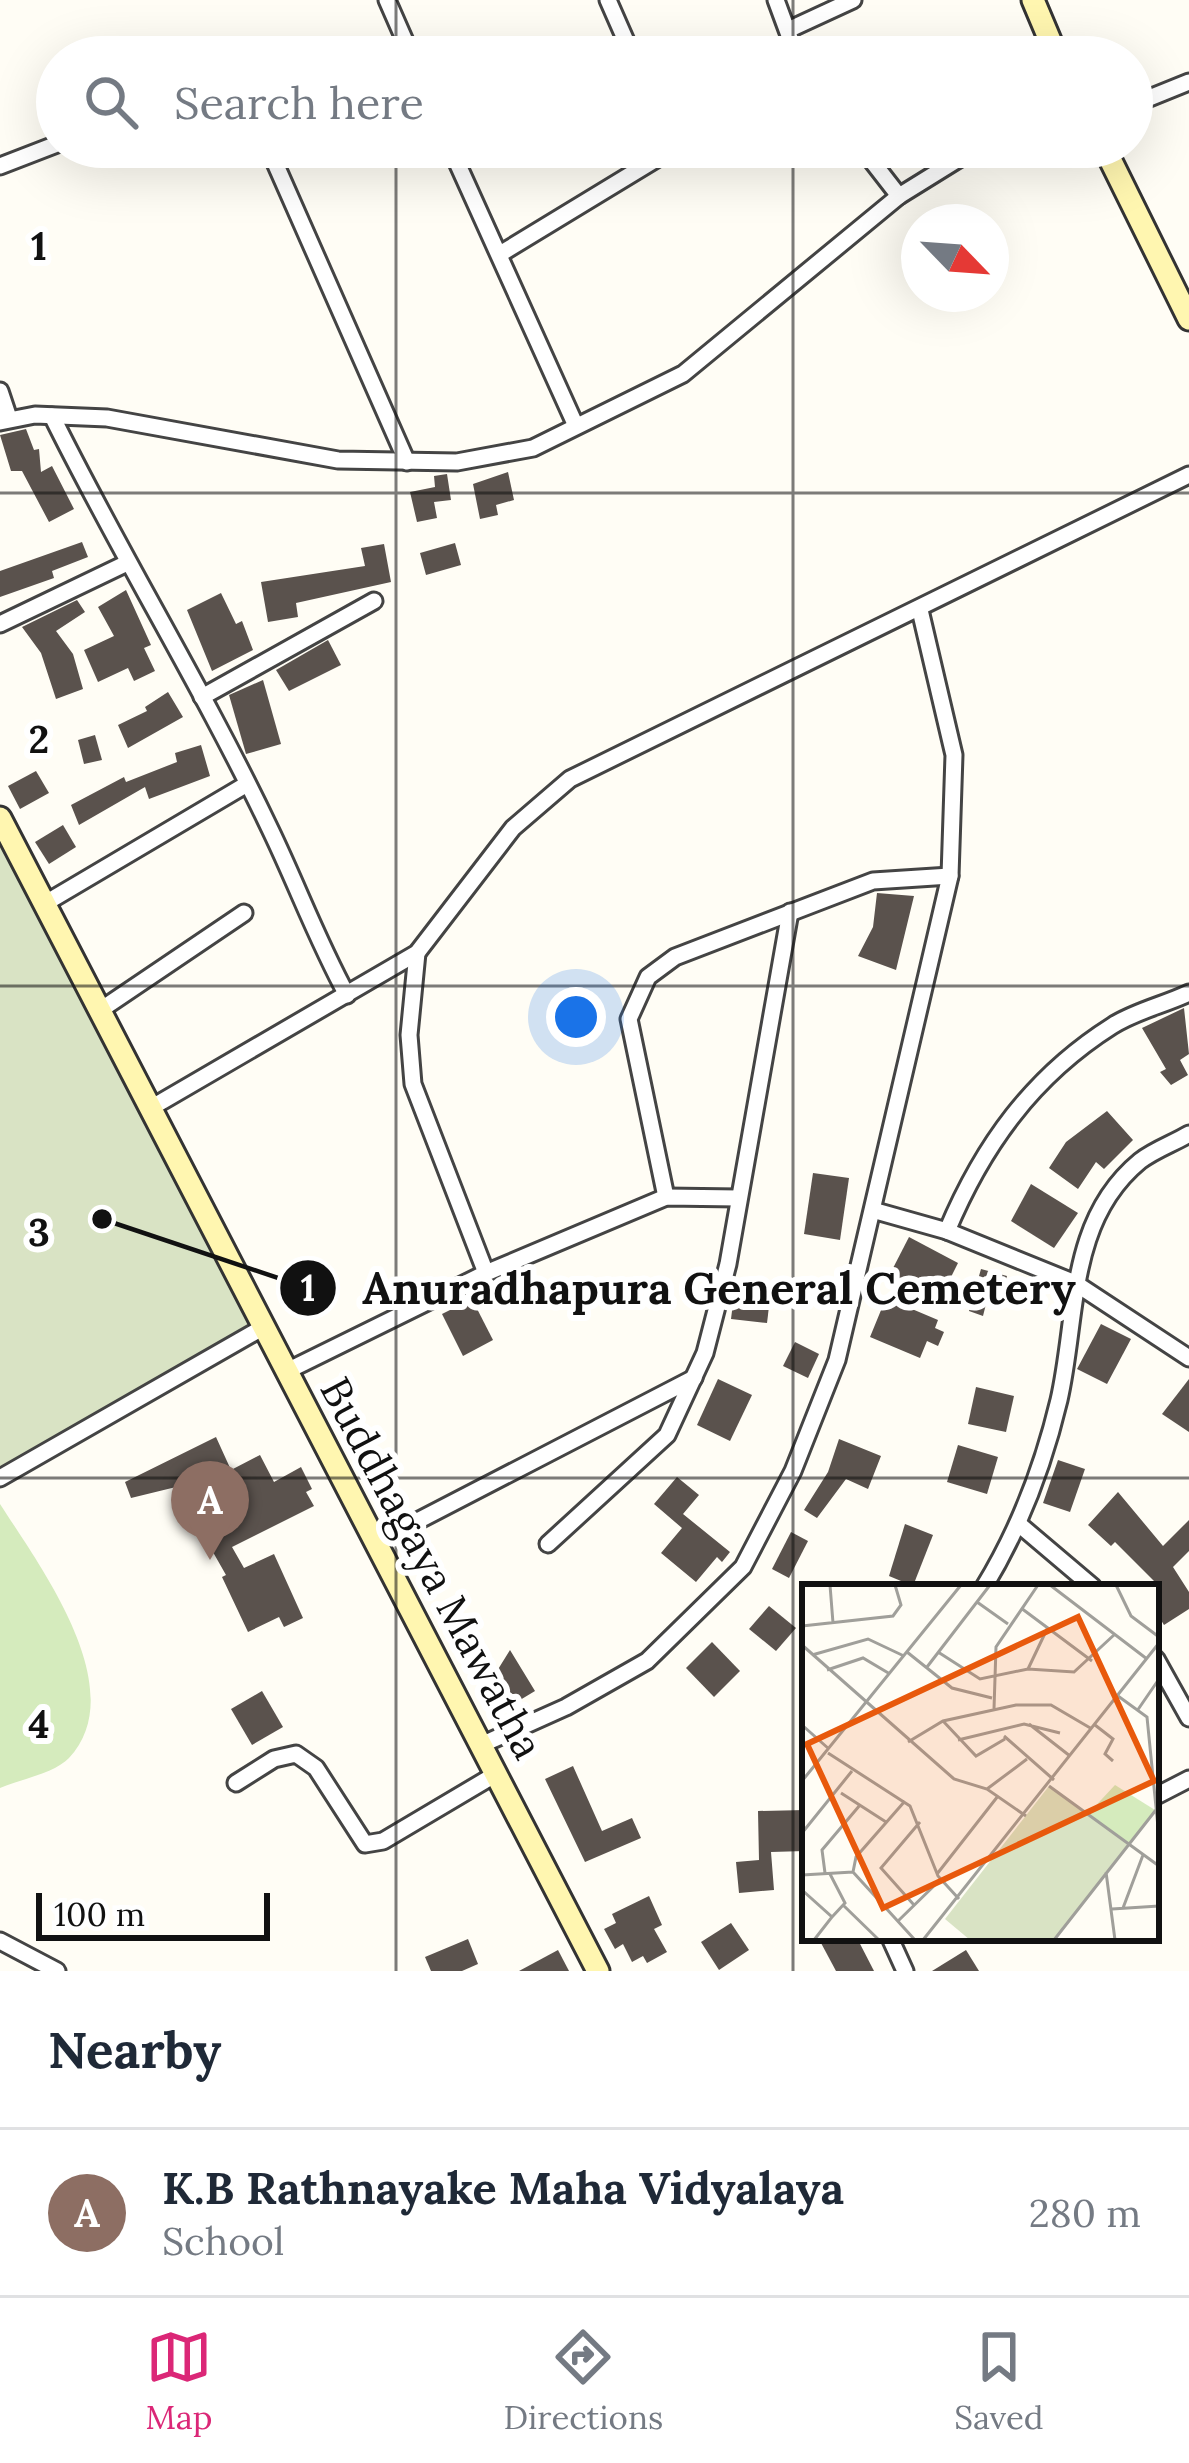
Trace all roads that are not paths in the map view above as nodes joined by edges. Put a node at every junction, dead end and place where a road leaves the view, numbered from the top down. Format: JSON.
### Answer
{"nodes":[{"id":1,"x":387,"y":0,"type":"edge"},
{"id":2,"x":608,"y":0,"type":"edge"},
{"id":3,"x":776,"y":0,"type":"edge"},
{"id":4,"x":853,"y":0,"type":"edge"},
{"id":5,"x":1034,"y":0,"type":"edge"},
{"id":6,"x":788,"y":30,"type":"junction"},
{"id":7,"x":403,"y":36,"type":"edge"},
{"id":8,"x":624,"y":36,"type":"edge"},
{"id":9,"x":790,"y":36,"type":"edge"},
{"id":10,"x":1049,"y":36,"type":"edge"},
{"id":11,"x":1189,"y":82,"type":"edge"},
{"id":12,"x":1153,"y":97,"type":"edge"},
{"id":13,"x":36,"y":152,"type":"edge"},
{"id":14,"x":0,"y":166,"type":"edge"},
{"id":15,"x":277,"y":168,"type":"edge"},
{"id":16,"x":460,"y":168,"type":"edge"},
{"id":17,"x":641,"y":168,"type":"edge"},
{"id":18,"x":877,"y":168,"type":"edge"},
{"id":19,"x":944,"y":168,"type":"edge"},
{"id":20,"x":1114,"y":168,"type":"edge"},
{"id":21,"x":899,"y":196,"type":"junction"},
{"id":22,"x":500,"y":254,"type":"junction"},
{"id":23,"x":1189,"y":319,"type":"edge"},
{"id":24,"x":0,"y":391,"type":"edge"},
{"id":25,"x":52,"y":416,"type":"junction"},
{"id":26,"x":5,"y":420,"type":"edge"},
{"id":27,"x":576,"y":426,"type":"junction"},
{"id":28,"x":406,"y":462,"type":"junction"},
{"id":29,"x":1189,"y":475,"type":"edge"},
{"id":30,"x":125,"y":564,"type":"junction"},
{"id":31,"x":374,"y":601,"type":"dead end"},
{"id":32,"x":920,"y":610,"type":"junction"},
{"id":33,"x":0,"y":625,"type":"edge"},
{"id":34,"x":202,"y":698,"type":"junction"},
{"id":35,"x":247,"y":784,"type":"junction"},
{"id":36,"x":0,"y":818,"type":"edge"},
{"id":37,"x":950,"y":876,"type":"junction"},
{"id":38,"x":44,"y":904,"type":"junction"},
{"id":39,"x":790,"y":912,"type":"junction"},
{"id":40,"x":244,"y":913,"type":"dead end"},
{"id":41,"x":417,"y":953,"type":"junction"},
{"id":42,"x":1189,"y":993,"type":"edge"},
{"id":43,"x":346,"y":995,"type":"junction"},
{"id":44,"x":99,"y":1011,"type":"junction"},
{"id":45,"x":149,"y":1109,"type":"junction"},
{"id":46,"x":1189,"y":1134,"type":"edge"},
{"id":47,"x":666,"y":1197,"type":"junction"},
{"id":48,"x":738,"y":1198,"type":"junction"},
{"id":49,"x":876,"y":1211,"type":"junction"},
{"id":50,"x":947,"y":1231,"type":"junction"},
{"id":51,"x":486,"y":1274,"type":"junction"},
{"id":52,"x":1075,"y":1283,"type":"junction"},
{"id":53,"x":262,"y":1328,"type":"junction"},
{"id":54,"x":1189,"y":1358,"type":"edge"},
{"id":55,"x":285,"y":1372,"type":"junction"},
{"id":56,"x":694,"y":1378,"type":"junction"},
{"id":57,"x":0,"y":1478,"type":"edge"},
{"id":58,"x":1021,"y":1526,"type":"junction"},
{"id":59,"x":375,"y":1543,"type":"junction"},
{"id":60,"x":548,"y":1544,"type":"dead end"},
{"id":61,"x":986,"y":1584,"type":"edge"},
{"id":62,"x":1090,"y":1584,"type":"edge"},
{"id":63,"x":1159,"y":1664,"type":"edge"},
{"id":64,"x":1189,"y":1718,"type":"edge"},
{"id":65,"x":481,"y":1745,"type":"junction"},
{"id":66,"x":496,"y":1774,"type":"junction"},
{"id":67,"x":1189,"y":1779,"type":"edge"},
{"id":68,"x":236,"y":1783,"type":"dead end"},
{"id":69,"x":1159,"y":1794,"type":"edge"},
{"id":70,"x":0,"y":1941,"type":"edge"},
{"id":71,"x":891,"y":1941,"type":"edge"},
{"id":72,"x":57,"y":1971,"type":"edge"},
{"id":73,"x":598,"y":1971,"type":"edge"},
{"id":74,"x":905,"y":1971,"type":"edge"}],
"edges":[{"from":1,"to":7,"type":"street"},
{"from":2,"to":8,"type":"street"},
{"from":3,"to":6,"type":"street"},
{"from":4,"to":6,"type":"street"},
{"from":5,"to":10,"type":"main road"},
{"from":6,"to":9,"type":"street"},
{"from":11,"to":12,"type":"street"},
{"from":13,"to":14,"type":"street"},
{"from":15,"to":28,"type":"street"},
{"from":16,"to":22,"type":"street"},
{"from":17,"to":22,"type":"street"},
{"from":18,"to":21,"type":"street"},
{"from":19,"to":21,"type":"street"},
{"from":20,"to":23,"type":"main road"},
{"from":21,"to":27,"type":"street"},
{"from":22,"to":27,"type":"street"},
{"from":24,"to":26,"type":"street"},
{"from":25,"to":26,"type":"street"},
{"from":25,"to":28,"type":"street"},
{"from":25,"to":30,"type":"street"},
{"from":27,"to":28,"type":"street"},
{"from":29,"to":32,"type":"street"},
{"from":30,"to":33,"type":"street"},
{"from":30,"to":34,"type":"street"},
{"from":31,"to":34,"type":"street"},
{"from":32,"to":37,"type":"street"},
{"from":32,"to":41,"type":"street"},
{"from":34,"to":35,"type":"street"},
{"from":35,"to":38,"type":"street"},
{"from":35,"to":43,"type":"street"},
{"from":36,"to":38,"type":"main road","name":"Buddhagaya Mawatha"},
{"from":37,"to":39,"type":"street"},
{"from":37,"to":49,"type":"street"},
{"from":38,"to":44,"type":"main road","name":"Buddhagaya Mawatha"},
{"from":39,"to":47,"type":"street"},
{"from":39,"to":48,"type":"street"},
{"from":40,"to":44,"type":"street"},
{"from":41,"to":43,"type":"street"},
{"from":41,"to":51,"type":"street"},
{"from":42,"to":50,"type":"street"},
{"from":43,"to":45,"type":"street"},
{"from":44,"to":45,"type":"main road","name":"Buddhagaya Mawatha"},
{"from":45,"to":53,"type":"main road","name":"Buddhagaya Mawatha"},
{"from":46,"to":52,"type":"street"},
{"from":47,"to":48,"type":"street"},
{"from":47,"to":51,"type":"street"},
{"from":48,"to":56,"type":"street"},
{"from":49,"to":50,"type":"street"},
{"from":49,"to":65,"type":"street"},
{"from":50,"to":52,"type":"street"},
{"from":51,"to":55,"type":"street"},
{"from":52,"to":54,"type":"street"},
{"from":52,"to":58,"type":"street"},
{"from":53,"to":55,"type":"main road","name":"Buddhagaya Mawatha"},
{"from":53,"to":57,"type":"street"},
{"from":55,"to":59,"type":"main road","name":"Buddhagaya Mawatha"},
{"from":56,"to":59,"type":"street"},
{"from":56,"to":60,"type":"street"},
{"from":58,"to":61,"type":"street"},
{"from":58,"to":62,"type":"street"},
{"from":59,"to":65,"type":"main road","name":"Buddhagaya Mawatha"},
{"from":63,"to":64,"type":"street"},
{"from":65,"to":66,"type":"main road","name":"Buddhagaya Mawatha"},
{"from":66,"to":68,"type":"street"},
{"from":66,"to":73,"type":"main road","name":"Buddhagaya Mawatha"},
{"from":67,"to":69,"type":"street"},
{"from":70,"to":72,"type":"street"},
{"from":71,"to":74,"type":"street"}]}
